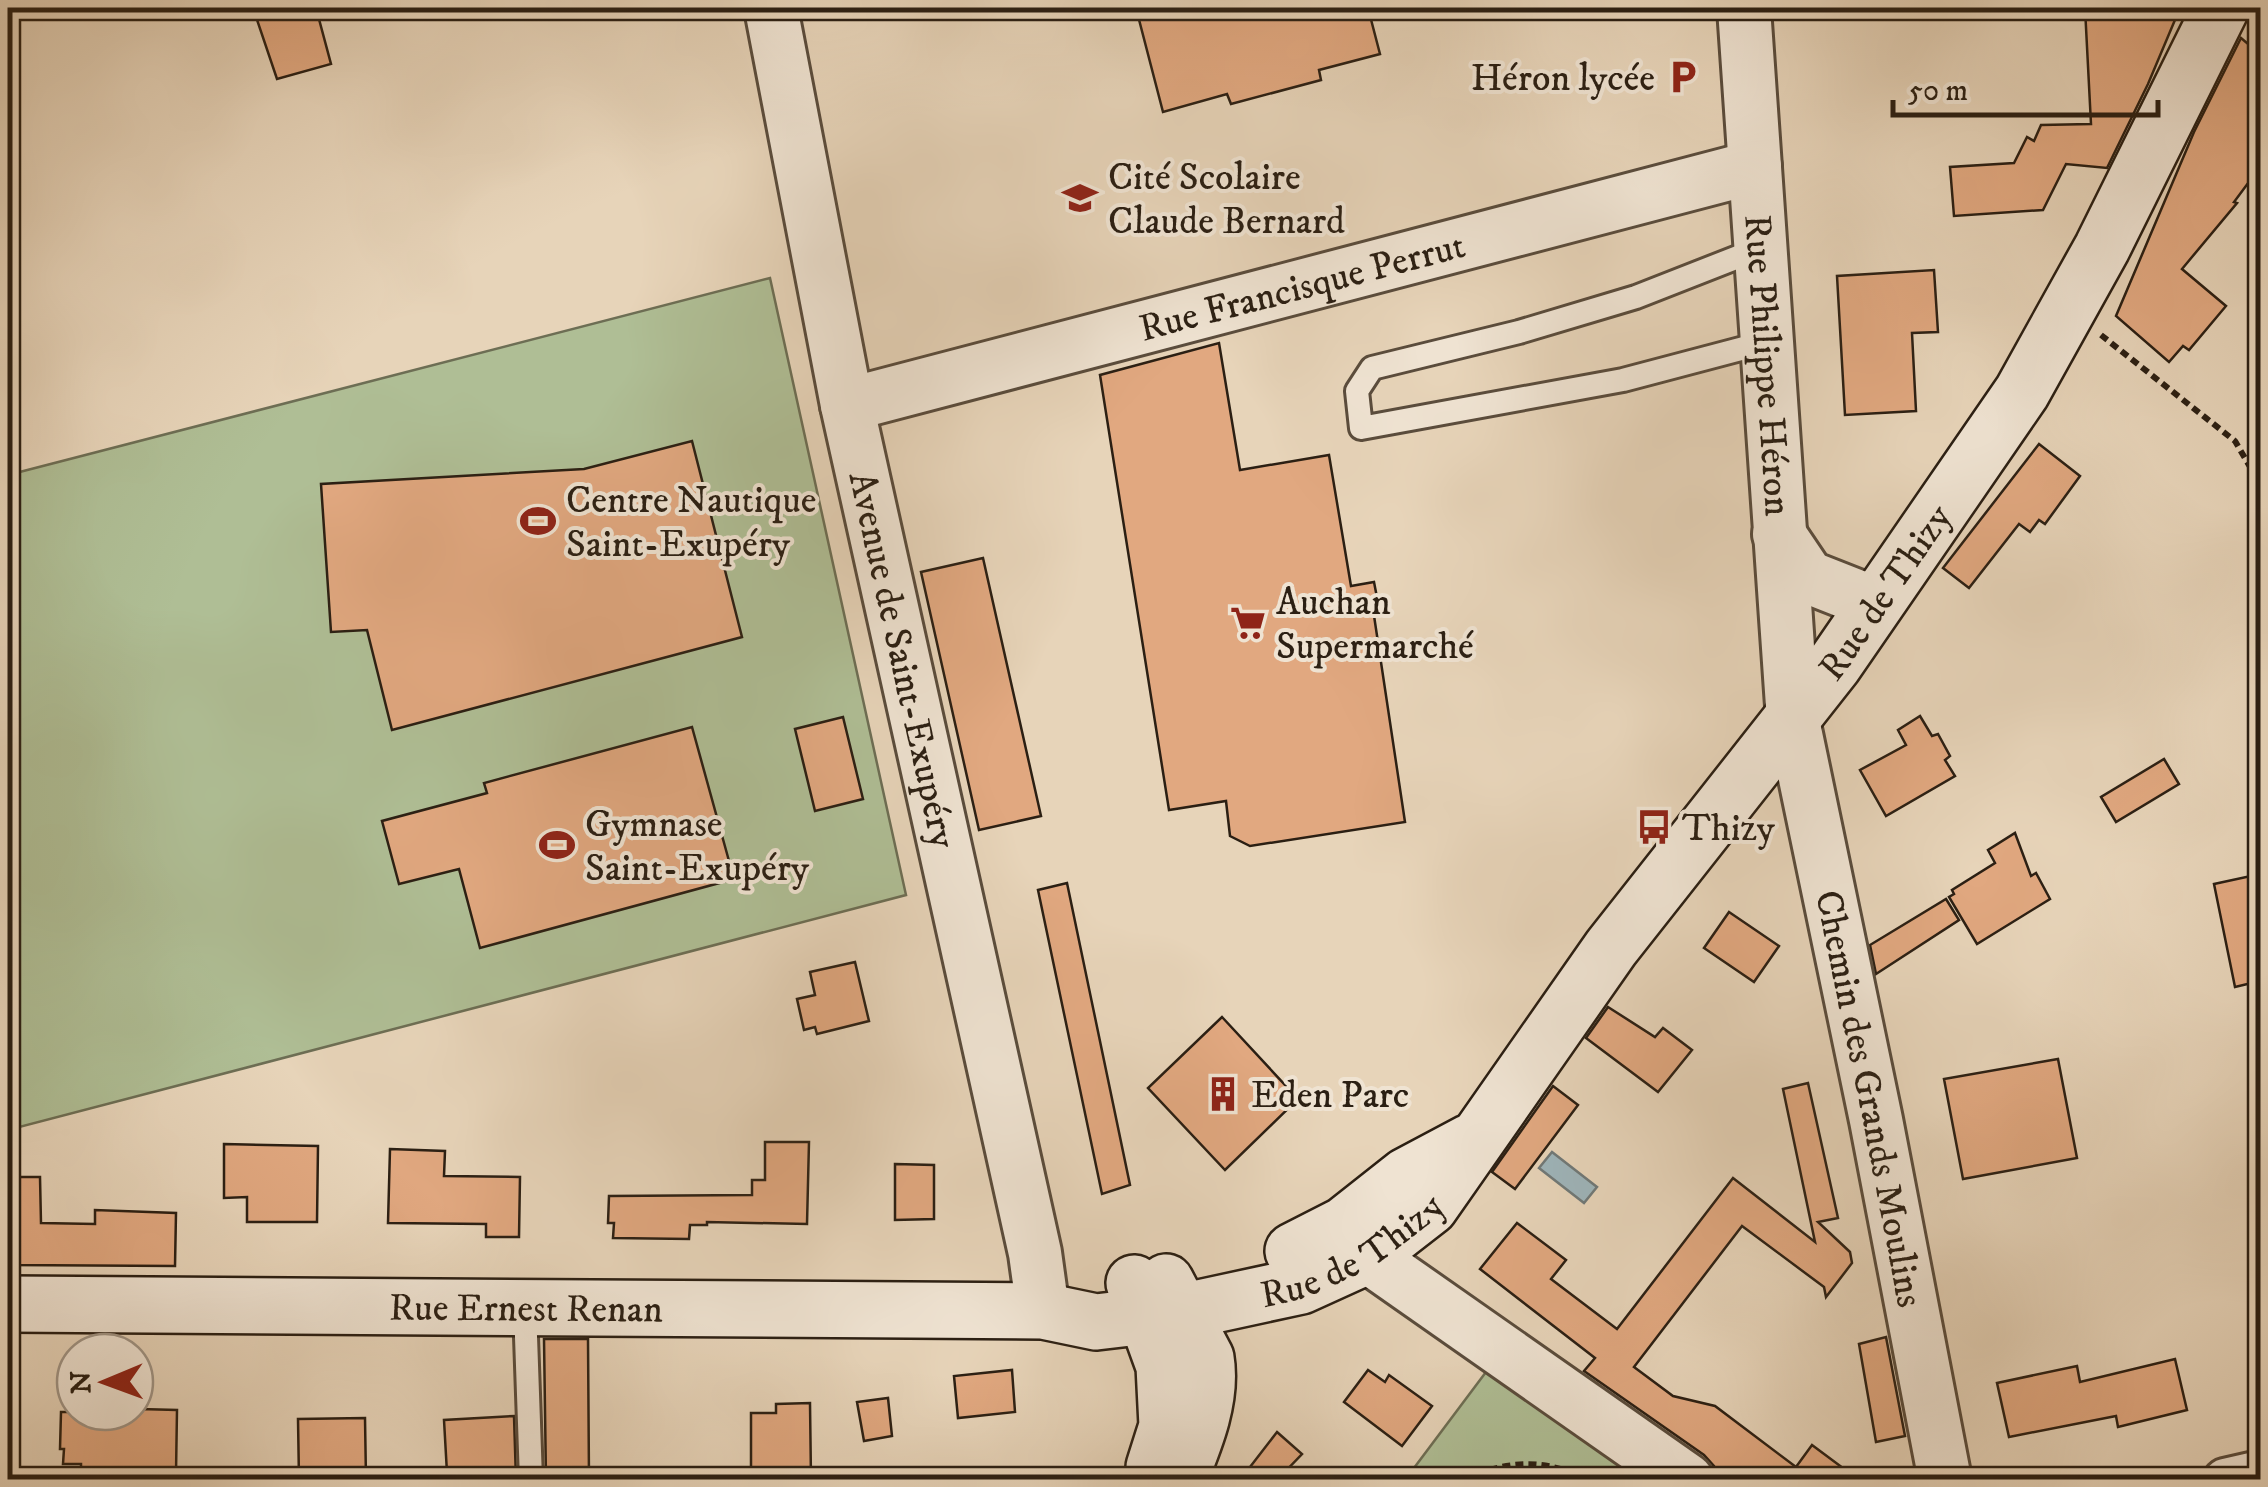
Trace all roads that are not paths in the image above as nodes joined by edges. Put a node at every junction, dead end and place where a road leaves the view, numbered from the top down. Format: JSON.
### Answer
{"nodes":[{"id":1,"x":771,"y":8,"type":"edge"},
{"id":2,"x":1744,"y":8,"type":"edge"},
{"id":3,"x":2221,"y":8,"type":"edge"},
{"id":4,"x":1755,"y":167,"type":"junction"},
{"id":5,"x":1761,"y":248,"type":"junction"},
{"id":6,"x":1767,"y":342,"type":"junction"},
{"id":7,"x":846,"y":404,"type":"junction"},
{"id":8,"x":1779,"y":534,"type":"junction"},
{"id":9,"x":1874,"y":603,"type":"junction"},
{"id":10,"x":1793,"y":720,"type":"junction"},
{"id":11,"x":1481,"y":1136,"type":"junction"},
{"id":12,"x":1367,"y":1256,"type":"junction"},
{"id":13,"x":1270,"y":1293,"type":"junction"},
{"id":14,"x":1157,"y":1297,"type":"junction"},
{"id":15,"x":8,"y":1304,"type":"edge"},
{"id":16,"x":524,"y":1308,"type":"junction"},
{"id":17,"x":1042,"y":1311,"type":"junction"},
{"id":18,"x":1208,"y":1371,"type":"junction"},
{"id":19,"x":2260,"y":1472,"type":"edge"},
{"id":20,"x":530,"y":1480,"type":"edge"},
{"id":21,"x":1150,"y":1480,"type":"edge"},
{"id":22,"x":1179,"y":1480,"type":"edge"},
{"id":23,"x":1686,"y":1480,"type":"edge"},
{"id":24,"x":1945,"y":1480,"type":"edge"},
{"id":25,"x":2226,"y":1480,"type":"edge"}],
"edges":[{"from":1,"to":7,"type":"street","name":"Avenue de Saint-Exupéry"},
{"from":2,"to":4,"type":"street","name":"Rue Philippe Héron"},
{"from":3,"to":9,"type":"main road","name":"Rue de Thizy"},
{"from":4,"to":5,"type":"street","name":"Rue Philippe Héron"},
{"from":4,"to":7,"type":"street","name":"Rue Francisque Perrut"},
{"from":5,"to":6,"type":"street","name":"Rue Philippe Héron"},
{"from":5,"to":6,"type":"lane"},
{"from":6,"to":8,"type":"street","name":"Rue Philippe Héron"},
{"from":7,"to":17,"type":"street","name":"Avenue de Saint-Exupéry"},
{"from":8,"to":9,"type":"street"},
{"from":8,"to":10,"type":"street","name":"Rue Philippe Héron"},
{"from":9,"to":10,"type":"main road","name":"Rue de Thizy"},
{"from":10,"to":11,"type":"main road","name":"Rue de Thizy"},
{"from":10,"to":24,"type":"street","name":"Chemin des Grands Moulins"},
{"from":11,"to":12,"type":"main road","name":"Rue de Thizy"},
{"from":11,"to":14,"type":"main road","name":"Rue de Thizy"},
{"from":12,"to":13,"type":"main road","name":"Rue de Thizy"},
{"from":12,"to":23,"type":"street"},
{"from":13,"to":14,"type":"main road","name":"Rue de Thizy"},
{"from":13,"to":18,"type":"main road"},
{"from":14,"to":17,"type":"main road","name":"Rue Ernest Renan"},
{"from":14,"to":18,"type":"main road"},
{"from":14,"to":21,"type":"main road"},
{"from":15,"to":16,"type":"main road","name":"Rue Ernest Renan"},
{"from":16,"to":17,"type":"main road","name":"Rue Ernest Renan"},
{"from":16,"to":20,"type":"lane"},
{"from":18,"to":22,"type":"main road"},
{"from":19,"to":25,"type":"street"}]}
